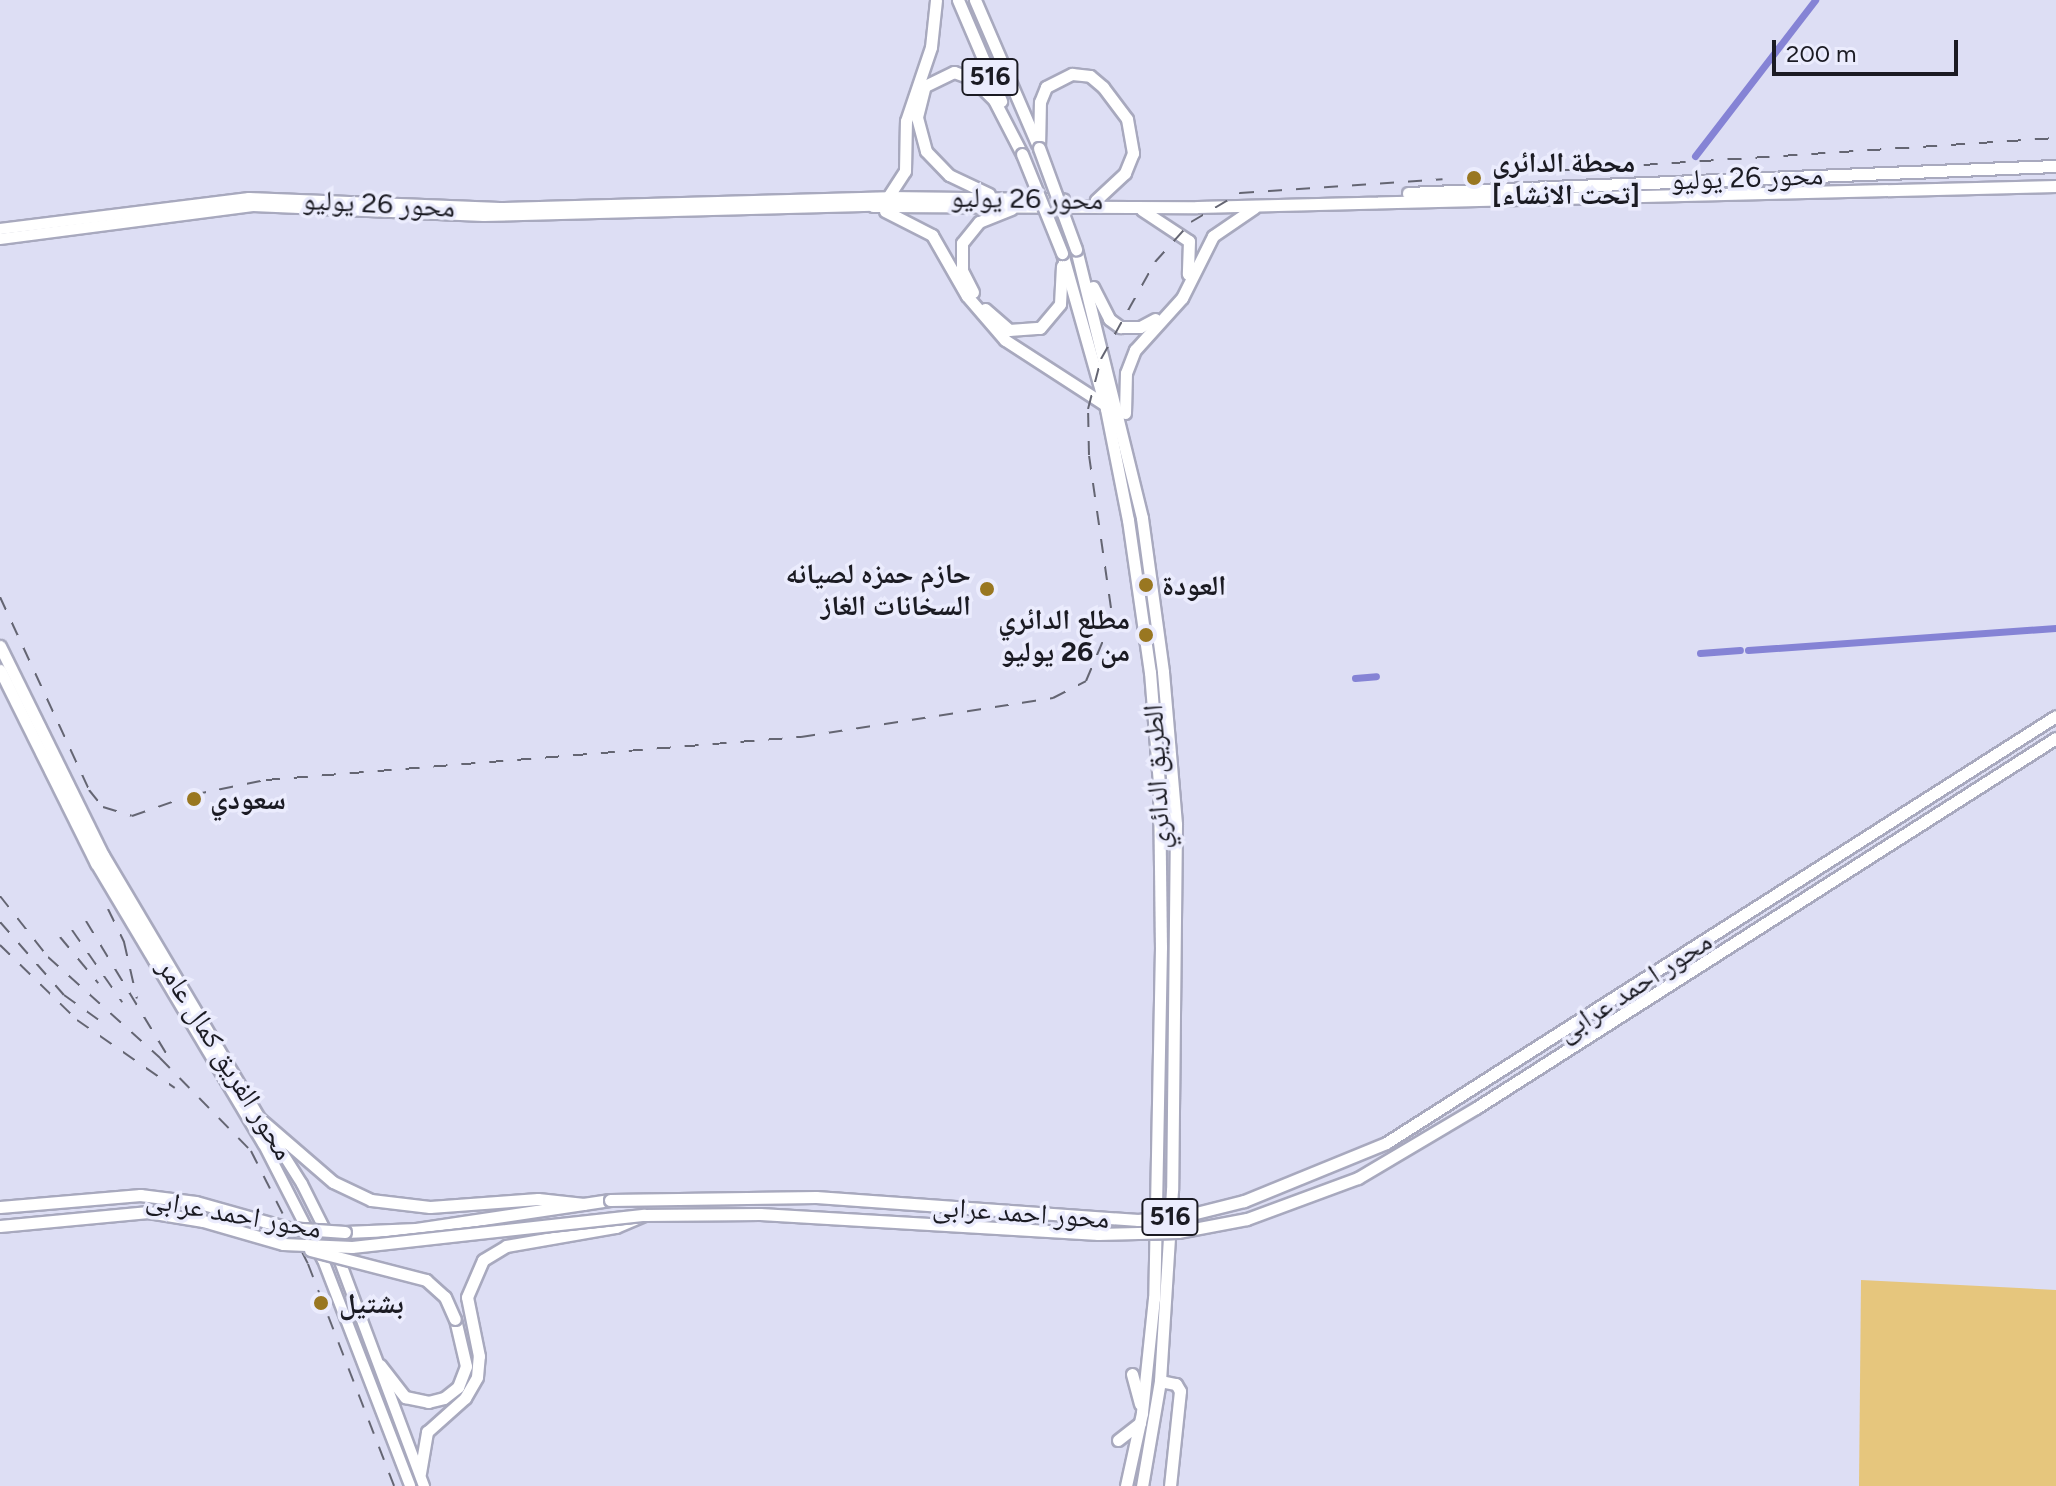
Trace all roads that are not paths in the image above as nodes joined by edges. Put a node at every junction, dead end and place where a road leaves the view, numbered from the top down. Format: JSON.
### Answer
{"nodes":[{"id":1,"x":936,"y":0,"type":"edge"},
{"id":2,"x":958,"y":0,"type":"edge"},
{"id":3,"x":975,"y":0,"type":"edge"},
{"id":4,"x":1039,"y":148,"type":"junction"},
{"id":5,"x":1022,"y":154,"type":"junction"},
{"id":6,"x":2056,"y":166,"type":"edge"},
{"id":7,"x":2056,"y":186,"type":"edge"},
{"id":8,"x":993,"y":196,"type":"junction"},
{"id":9,"x":888,"y":197,"type":"junction"},
{"id":10,"x":1096,"y":200,"type":"junction"},
{"id":11,"x":873,"y":206,"type":"junction"},
{"id":12,"x":1023,"y":206,"type":"junction"},
{"id":13,"x":1258,"y":206,"type":"junction"},
{"id":14,"x":1138,"y":208,"type":"junction"},
{"id":15,"x":0,"y":229,"type":"edge"},
{"id":16,"x":0,"y":239,"type":"edge"},
{"id":17,"x":1076,"y":249,"type":"junction"},
{"id":18,"x":1062,"y":253,"type":"junction"},
{"id":19,"x":1121,"y":402,"type":"junction"},
{"id":20,"x":1105,"y":406,"type":"junction"},
{"id":21,"x":0,"y":646,"type":"edge"},
{"id":22,"x":0,"y":670,"type":"edge"},
{"id":23,"x":2056,"y":716,"type":"edge"},
{"id":24,"x":2056,"y":738,"type":"edge"},
{"id":25,"x":222,"y":1066,"type":"junction"},
{"id":26,"x":260,"y":1119,"type":"junction"},
{"id":27,"x":263,"y":1143,"type":"joint"},
{"id":28,"x":584,"y":1204,"type":"junction"},
{"id":29,"x":0,"y":1207,"type":"edge"},
{"id":30,"x":644,"y":1215,"type":"junction"},
{"id":31,"x":0,"y":1226,"type":"edge"},
{"id":32,"x":302,"y":1247,"type":"junction"},
{"id":33,"x":338,"y":1256,"type":"junction"},
{"id":34,"x":323,"y":1260,"type":"junction"},
{"id":35,"x":346,"y":1277,"type":"junction"},
{"id":36,"x":332,"y":1283,"type":"junction"},
{"id":37,"x":380,"y":1365,"type":"junction"},
{"id":38,"x":1132,"y":1374,"type":"dead end"},
{"id":39,"x":1160,"y":1381,"type":"junction"},
{"id":40,"x":1141,"y":1418,"type":"junction"},
{"id":41,"x":1118,"y":1440,"type":"dead end"},
{"id":42,"x":420,"y":1473,"type":"junction"},
{"id":43,"x":410,"y":1486,"type":"edge"},
{"id":44,"x":424,"y":1486,"type":"edge"},
{"id":45,"x":1126,"y":1486,"type":"edge"},
{"id":46,"x":1142,"y":1486,"type":"edge"},
{"id":47,"x":1170,"y":1486,"type":"edge"}],
"edges":[{"from":1,"to":9,"type":"highway"},
{"from":2,"to":5,"type":"highway","name":"الطريق الدائري","number":"516"},
{"from":3,"to":4,"type":"highway","number":"516"},
{"from":4,"to":10,"type":"highway"},
{"from":4,"to":17,"type":"highway","number":"516","bridge":true},
{"from":5,"to":8,"type":"highway"},
{"from":5,"to":18,"type":"highway","name":"الطريق الدائري","number":"516","bridge":true},
{"from":6,"to":10,"type":"highway","name":"محور 26 يوليو"},
{"from":7,"to":13,"type":"highway","name":"محور 26 يوليو"},
{"from":8,"to":9,"type":"highway","name":"محور 26 يوليو"},
{"from":8,"to":10,"type":"highway","name":"محور 26 يوليو"},
{"from":9,"to":15,"type":"main road","name":"محور 26 يوليو"},
{"from":11,"to":12,"type":"highway","name":"محور 26 يوليو"},
{"from":11,"to":16,"type":"main road","name":"محور 26 يوليو"},
{"from":11,"to":20,"type":"highway"},
{"from":12,"to":14,"type":"highway","name":"محور 26 يوليو"},
{"from":12,"to":18,"type":"highway"},
{"from":13,"to":14,"type":"highway","name":"محور 26 يوليو"},
{"from":13,"to":19,"type":"highway"},
{"from":14,"to":17,"type":"highway"},
{"from":17,"to":19,"type":"highway","number":"516"},
{"from":18,"to":20,"type":"highway","name":"الطريق الدائري","number":"516"},
{"from":19,"to":39,"type":"highway","name":"الطريق الدائري","number":"516"},
{"from":20,"to":40,"type":"highway","name":"الطريق الدائري","number":"516"},
{"from":21,"to":25,"type":"highway","name":"محور الفريق كمال عامر"},
{"from":22,"to":25,"type":"highway","name":"محور الفريق كمال عامر"},
{"from":23,"to":28,"type":"highway","name":"محور احمد عرابى","bridge":true},
{"from":24,"to":30,"type":"highway","name":"محور احمد عرابى","bridge":true},
{"from":25,"to":26,"type":"highway","name":"محور الفريق كمال عامر"},
{"from":25,"to":27,"type":"highway","name":"محور الفريق كمال عامر"},
{"from":26,"to":28,"type":"highway"},
{"from":26,"to":33,"type":"main road","name":"محور الفريق كمال عامر"},
{"from":27,"to":34,"type":"main road","name":"محور الفريق كمال عامر"},
{"from":28,"to":29,"type":"highway","name":"محور احمد عرابى","bridge":true},
{"from":30,"to":32,"type":"highway","name":"محور احمد عرابى","bridge":true},
{"from":30,"to":42,"type":"highway","bridge":true},
{"from":31,"to":32,"type":"highway","name":"محور احمد عرابى","bridge":true},
{"from":32,"to":37,"type":"highway","bridge":true},
{"from":33,"to":34,"type":"main road"},
{"from":33,"to":35,"type":"main road","name":"محور الفريق كمال عامر"},
{"from":34,"to":36,"type":"main road","name":"محور الفريق كمال عامر"},
{"from":35,"to":36,"type":"main road"},
{"from":35,"to":37,"type":"main road","name":"محور الفريق كمال عامر"},
{"from":36,"to":43,"type":"main road","name":"محور الفريق كمال عامر"},
{"from":37,"to":42,"type":"main road","name":"محور الفريق كمال عامر"},
{"from":38,"to":40,"type":"highway"},
{"from":39,"to":46,"type":"highway","name":"الطريق الدائري","number":"516"},
{"from":39,"to":47,"type":"highway"},
{"from":40,"to":41,"type":"highway"},
{"from":40,"to":45,"type":"highway","name":"الطريق الدائري","number":"516"},
{"from":42,"to":44,"type":"main road","name":"محور الفريق كمال عامر"}]}
